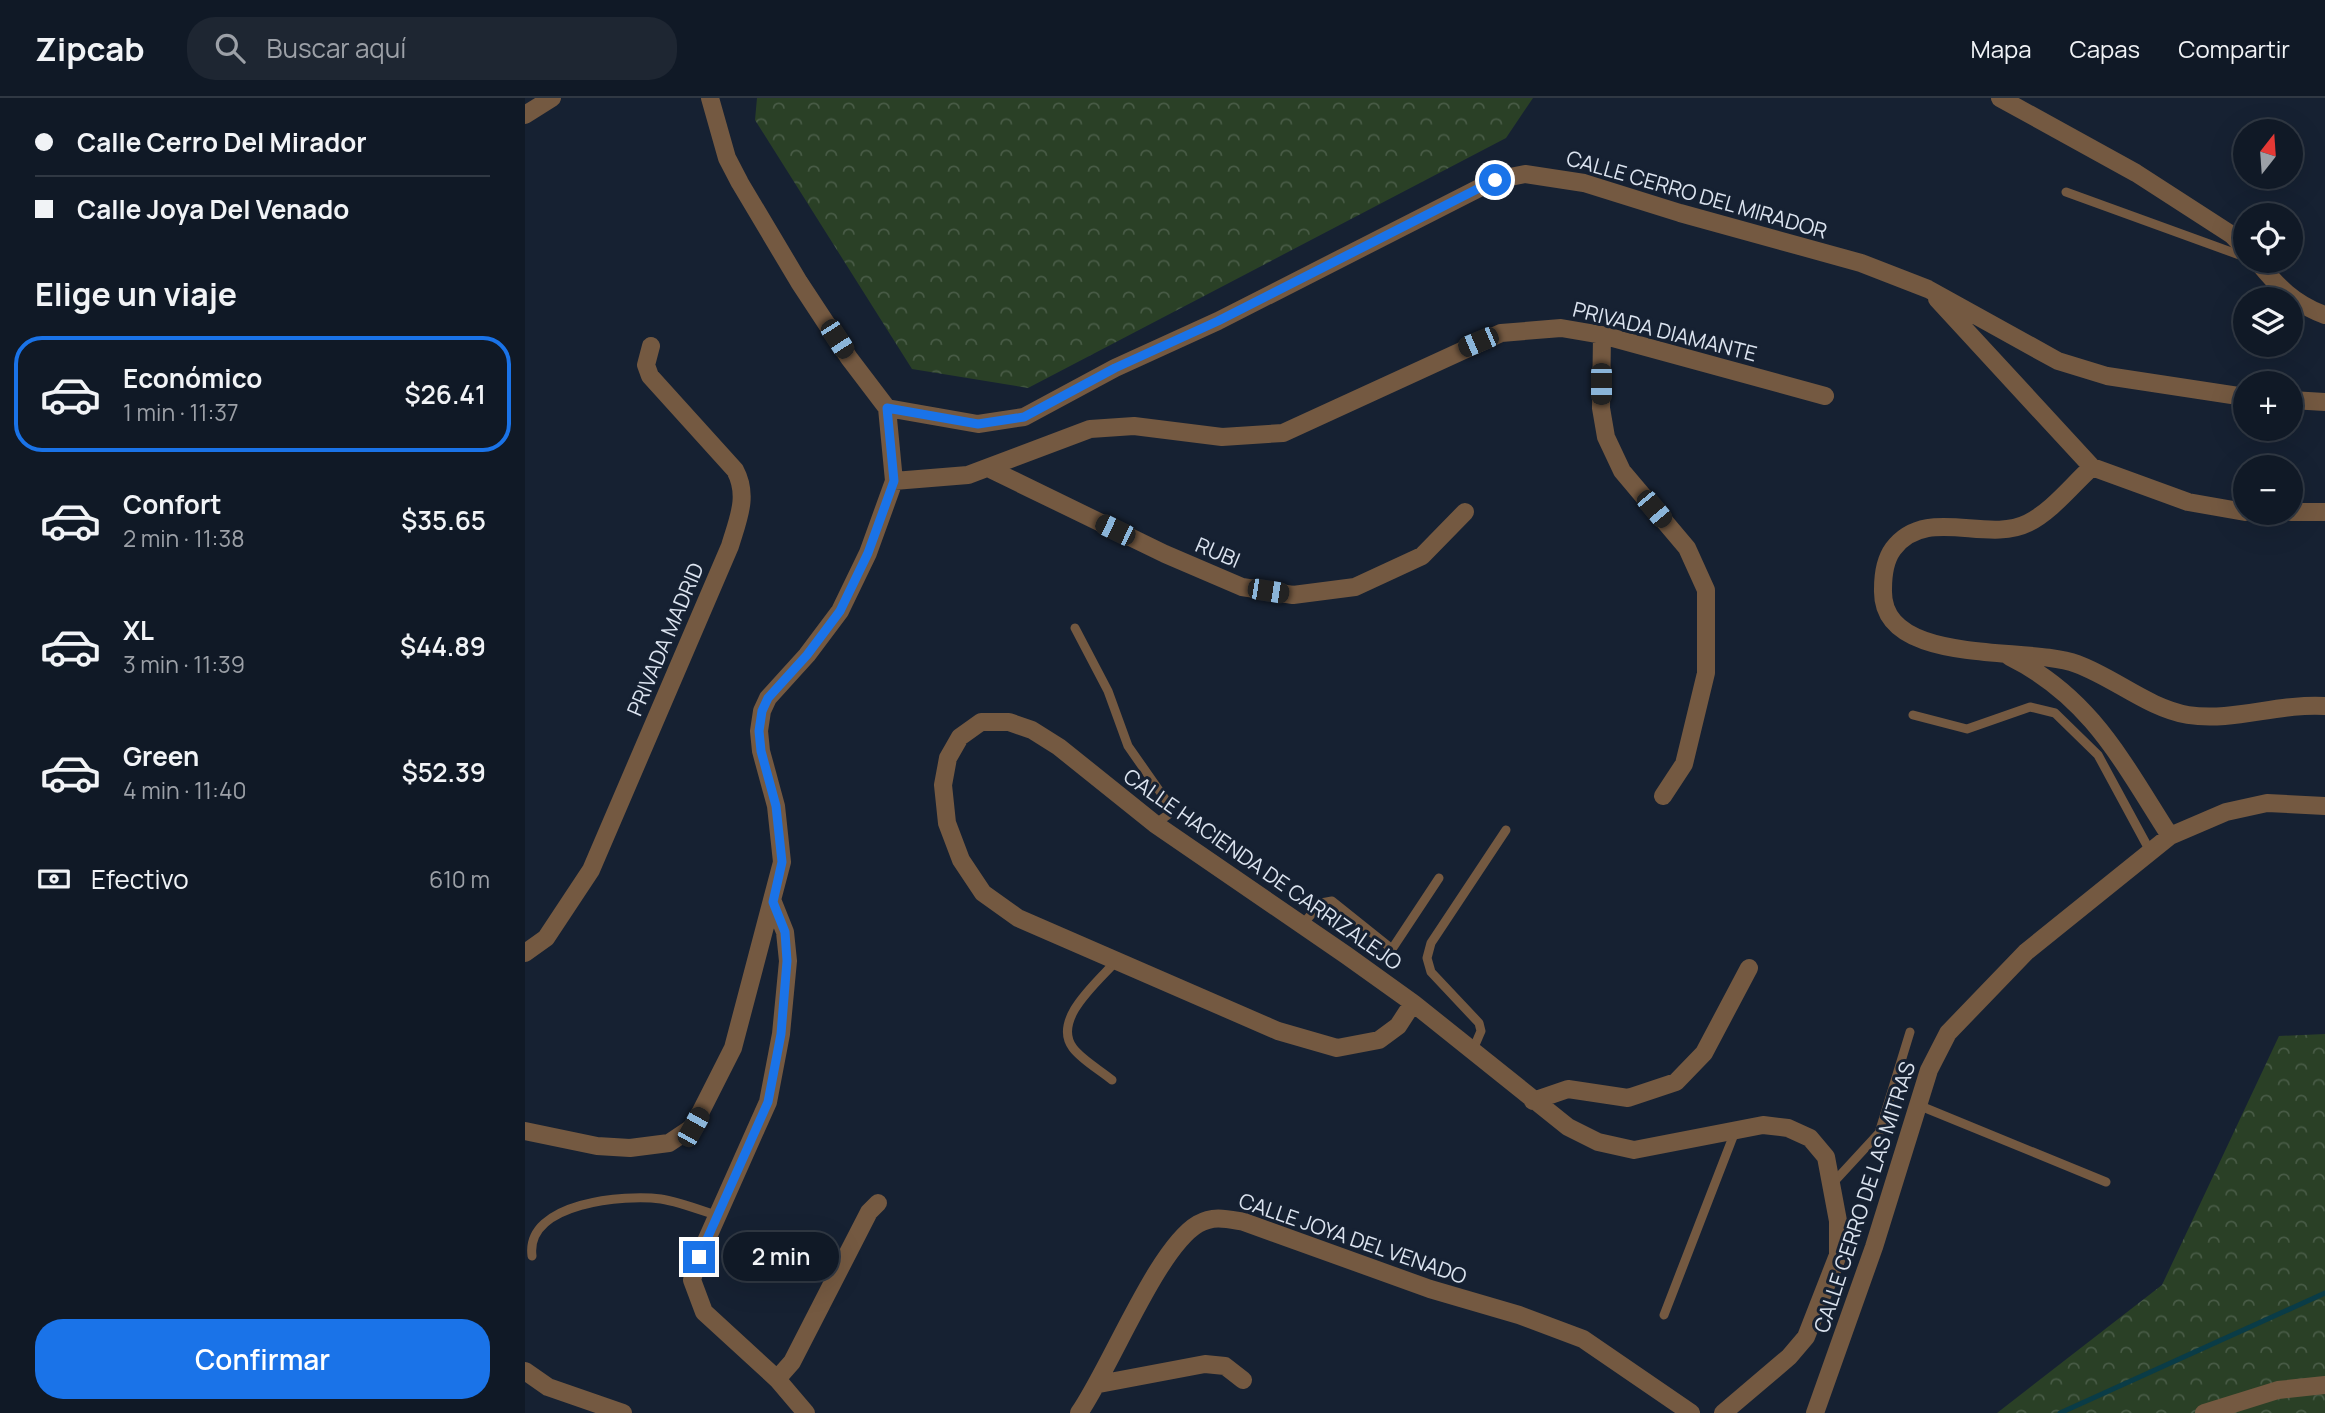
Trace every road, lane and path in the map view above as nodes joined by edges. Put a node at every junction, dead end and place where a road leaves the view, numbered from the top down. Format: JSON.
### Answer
{"nodes":[{"id":1,"x":552,"y":98,"type":"edge"},
{"id":2,"x":710,"y":98,"type":"edge"},
{"id":3,"x":2000,"y":98,"type":"edge"},
{"id":4,"x":525,"y":115,"type":"edge"},
{"id":5,"x":2066,"y":192,"type":"dead end"},
{"id":6,"x":2233,"y":236,"type":"edge"},
{"id":7,"x":2233,"y":253,"type":"edge"},
{"id":8,"x":2266,"y":273,"type":"edge"},
{"id":9,"x":1928,"y":289,"type":"junction"},
{"id":10,"x":2325,"y":315,"type":"edge"},
{"id":11,"x":1602,"y":335,"type":"junction"},
{"id":12,"x":651,"y":346,"type":"dead end"},
{"id":13,"x":2233,"y":395,"type":"edge"},
{"id":14,"x":1825,"y":396,"type":"dead end"},
{"id":15,"x":2303,"y":401,"type":"edge"},
{"id":16,"x":2325,"y":402,"type":"edge"},
{"id":17,"x":887,"y":408,"type":"junction"},
{"id":18,"x":2092,"y":467,"type":"junction"},
{"id":19,"x":990,"y":469,"type":"junction"},
{"id":20,"x":894,"y":481,"type":"junction"},
{"id":21,"x":2233,"y":510,"type":"edge"},
{"id":22,"x":1465,"y":512,"type":"dead end"},
{"id":23,"x":2303,"y":512,"type":"edge"},
{"id":24,"x":2325,"y":512,"type":"edge"},
{"id":25,"x":1075,"y":628,"type":"dead end"},
{"id":26,"x":2001,"y":652,"type":"junction"},
{"id":27,"x":2325,"y":706,"type":"edge"},
{"id":28,"x":1913,"y":715,"type":"dead end"},
{"id":29,"x":1663,"y":796,"type":"dead end"},
{"id":30,"x":2325,"y":806,"type":"edge"},
{"id":31,"x":1155,"y":824,"type":"junction"},
{"id":32,"x":1506,"y":830,"type":"dead end"},
{"id":33,"x":2170,"y":836,"type":"junction"},
{"id":34,"x":2150,"y":851,"type":"junction"},
{"id":35,"x":1439,"y":878,"type":"dead end"},
{"id":36,"x":773,"y":902,"type":"junction"},
{"id":37,"x":1302,"y":925,"type":"junction"},
{"id":38,"x":525,"y":953,"type":"edge"},
{"id":39,"x":1117,"y":960,"type":"junction"},
{"id":40,"x":1749,"y":968,"type":"dead end"},
{"id":41,"x":1413,"y":1003,"type":"junction"},
{"id":42,"x":1910,"y":1032,"type":"dead end"},
{"id":43,"x":1472,"y":1052,"type":"junction"},
{"id":44,"x":1112,"y":1080,"type":"dead end"},
{"id":45,"x":1533,"y":1101,"type":"junction"},
{"id":46,"x":1918,"y":1105,"type":"junction"},
{"id":47,"x":1737,"y":1128,"type":"junction"},
{"id":48,"x":525,"y":1131,"type":"edge"},
{"id":49,"x":2106,"y":1182,"type":"dead end"},
{"id":50,"x":1832,"y":1184,"type":"junction"},
{"id":51,"x":878,"y":1203,"type":"dead end"},
{"id":52,"x":718,"y":1216,"type":"junction"},
{"id":53,"x":532,"y":1256,"type":"dead end"},
{"id":54,"x":1664,"y":1315,"type":"dead end"},
{"id":55,"x":525,"y":1371,"type":"edge"},
{"id":56,"x":777,"y":1379,"type":"junction"},
{"id":57,"x":1243,"y":1380,"type":"dead end"},
{"id":58,"x":1100,"y":1384,"type":"junction"},
{"id":59,"x":2325,"y":1385,"type":"edge"},
{"id":60,"x":2211,"y":1412,"type":"edge"},
{"id":61,"x":623,"y":1413,"type":"edge"},
{"id":62,"x":806,"y":1413,"type":"edge"},
{"id":63,"x":1079,"y":1413,"type":"edge"},
{"id":64,"x":1691,"y":1413,"type":"edge"},
{"id":65,"x":1723,"y":1413,"type":"edge"},
{"id":66,"x":1815,"y":1413,"type":"edge"}],
"edges":[{"from":1,"to":4,"type":"street"},
{"from":2,"to":17,"type":"street"},
{"from":3,"to":6,"type":"street"},
{"from":5,"to":7,"type":"lane"},
{"from":8,"to":10,"type":"street"},
{"from":9,"to":13,"type":"street"},
{"from":9,"to":17,"type":"street","name":"CALLE CERRO DEL MIRADOR"},
{"from":9,"to":18,"type":"street","name":"CALLE CERRO DEL MIRADOR"},
{"from":11,"to":14,"type":"street","name":"PRIVADA DIAMANTE"},
{"from":11,"to":19,"type":"street","name":"PRIVADA DIAMANTE"},
{"from":11,"to":29,"type":"street"},
{"from":12,"to":38,"type":"street","name":"PRIVADA MADRID"},
{"from":15,"to":16,"type":"street"},
{"from":17,"to":20,"type":"street"},
{"from":18,"to":21,"type":"street"},
{"from":18,"to":26,"type":"street"},
{"from":19,"to":20,"type":"street","name":"PRIVADA DIAMANTE"},
{"from":19,"to":22,"type":"street","name":"RUBI"},
{"from":20,"to":36,"type":"street"},
{"from":23,"to":24,"type":"street"},
{"from":25,"to":31,"type":"lane"},
{"from":26,"to":27,"type":"street"},
{"from":26,"to":33,"type":"street"},
{"from":28,"to":34,"type":"lane"},
{"from":30,"to":33,"type":"street","name":"CALLE CERRO DE LAS MITRAS"},
{"from":31,"to":37,"type":"street","name":"CALLE HACIENDA DE CARRIZALEJO"},
{"from":31,"to":39,"type":"street","name":"CALLE HACIENDA DE CARRIZALEJO"},
{"from":32,"to":43,"type":"lane"},
{"from":33,"to":34,"type":"street","name":"CALLE CERRO DE LAS MITRAS"},
{"from":34,"to":46,"type":"street","name":"CALLE CERRO DE LAS MITRAS"},
{"from":35,"to":37,"type":"lane"},
{"from":36,"to":48,"type":"street"},
{"from":36,"to":52,"type":"street"},
{"from":37,"to":41,"type":"street","name":"CALLE HACIENDA DE CARRIZALEJO"},
{"from":39,"to":41,"type":"street","name":"CALLE HACIENDA DE CARRIZALEJO"},
{"from":39,"to":44,"type":"lane"},
{"from":40,"to":45,"type":"street"},
{"from":41,"to":43,"type":"street","name":"CALLE HACIENDA DE CARRIZALEJO"},
{"from":42,"to":50,"type":"lane"},
{"from":43,"to":45,"type":"street","name":"CALLE HACIENDA DE CARRIZALEJO"},
{"from":45,"to":47,"type":"street","name":"CALLE HACIENDA DE CARRIZALEJO"},
{"from":46,"to":49,"type":"lane"},
{"from":46,"to":66,"type":"street","name":"CALLE CERRO DE LAS MITRAS"},
{"from":47,"to":50,"type":"street","name":"CALLE HACIENDA DE CARRIZALEJO"},
{"from":47,"to":54,"type":"lane"},
{"from":50,"to":65,"type":"street","name":"CALLE HACIENDA DE CARRIZALEJO"},
{"from":51,"to":56,"type":"street"},
{"from":52,"to":53,"type":"lane"},
{"from":52,"to":56,"type":"street"},
{"from":55,"to":61,"type":"street"},
{"from":56,"to":62,"type":"street"},
{"from":57,"to":58,"type":"street"},
{"from":58,"to":63,"type":"street","name":"CALLE JOYA DEL VENADO"},
{"from":58,"to":64,"type":"street","name":"CALLE JOYA DEL VENADO"},
{"from":59,"to":60,"type":"street"}]}
